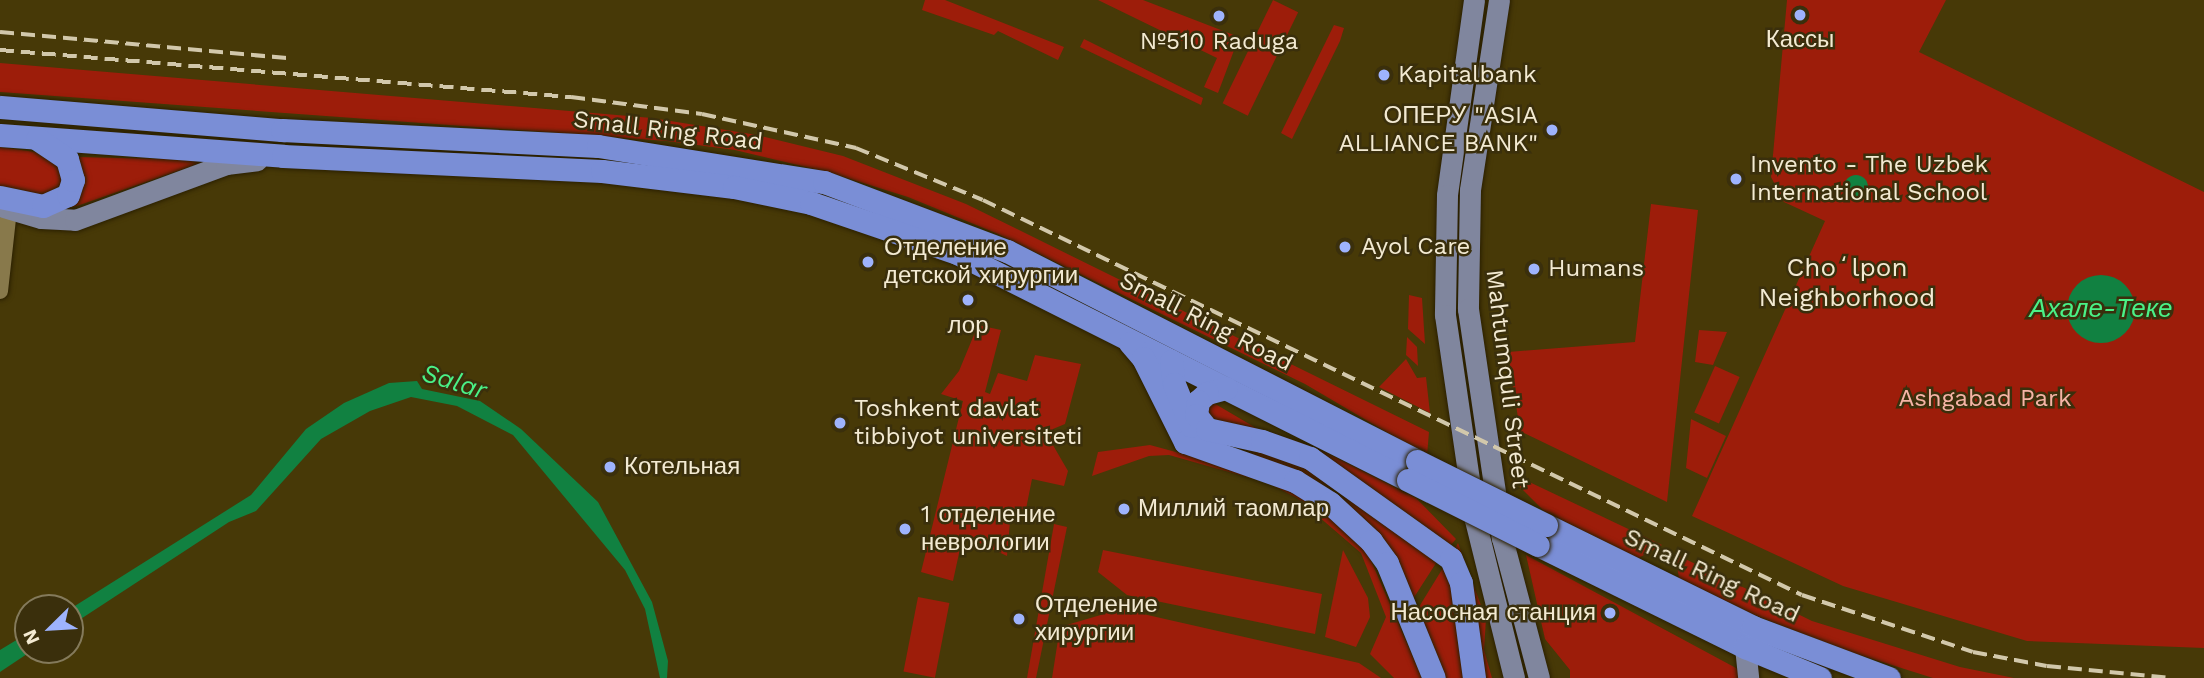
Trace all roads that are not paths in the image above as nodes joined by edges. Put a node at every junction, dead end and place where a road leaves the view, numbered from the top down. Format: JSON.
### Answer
{"nodes":[{"id":1,"x":1474,"y":0,"type":"edge"},
{"id":2,"x":1499,"y":0,"type":"edge"},
{"id":3,"x":0,"y":107,"type":"edge"},
{"id":4,"x":0,"y":135,"type":"edge"},
{"id":5,"x":34,"y":138,"type":"junction"},
{"id":6,"x":283,"y":156,"type":"junction"},
{"id":7,"x":5,"y":203,"type":"edge"},
{"id":8,"x":0,"y":291,"type":"edge"},
{"id":9,"x":1123,"y":336,"type":"junction"},
{"id":10,"x":1171,"y":361,"type":"junction"},
{"id":11,"x":1226,"y":388,"type":"junction"},
{"id":12,"x":1211,"y":431,"type":"junction"},
{"id":13,"x":1413,"y":470,"type":"junction"},
{"id":14,"x":1749,"y":637,"type":"junction"},
{"id":15,"x":1529,"y":650,"type":"junction"},
{"id":16,"x":1434,"y":678,"type":"edge"},
{"id":17,"x":1474,"y":678,"type":"edge"},
{"id":18,"x":1514,"y":678,"type":"edge"},
{"id":19,"x":1539,"y":678,"type":"edge"},
{"id":20,"x":1548,"y":678,"type":"edge"},
{"id":21,"x":1748,"y":678,"type":"edge"},
{"id":22,"x":1820,"y":678,"type":"edge"},
{"id":23,"x":1889,"y":678,"type":"edge"}],
"edges":[{"from":1,"to":18,"type":"main road","name":"Mahtumquli Street"},
{"from":2,"to":15,"type":"main road","name":"Mahtumquli Street"},
{"from":3,"to":13,"type":"highway","name":"Small Ring Road"},
{"from":4,"to":5,"type":"highway","name":"Small Ring Road"},
{"from":5,"to":6,"type":"highway","name":"Small Ring Road"},
{"from":5,"to":7,"type":"highway"},
{"from":6,"to":7,"type":"main road"},
{"from":6,"to":9,"type":"highway","name":"Small Ring Road"},
{"from":7,"to":8,"type":"street"},
{"from":9,"to":10,"type":"highway","name":"Small Ring Road"},
{"from":9,"to":16,"type":"highway"},
{"from":10,"to":11,"type":"highway","name":"Small Ring Road"},
{"from":10,"to":12,"type":"highway"},
{"from":11,"to":12,"type":"highway"},
{"from":11,"to":13,"type":"highway","name":"Small Ring Road"},
{"from":12,"to":17,"type":"highway"},
{"from":13,"to":14,"type":"highway","name":"Small Ring Road","bridge":true},
{"from":14,"to":21,"type":"main road"},
{"from":14,"to":22,"type":"highway","name":"Small Ring Road"},
{"from":14,"to":23,"type":"highway","name":"Small Ring Road"},
{"from":15,"to":19,"type":"main road","name":"Mahtumquli Street"},
{"from":15,"to":20,"type":"main road"}]}
